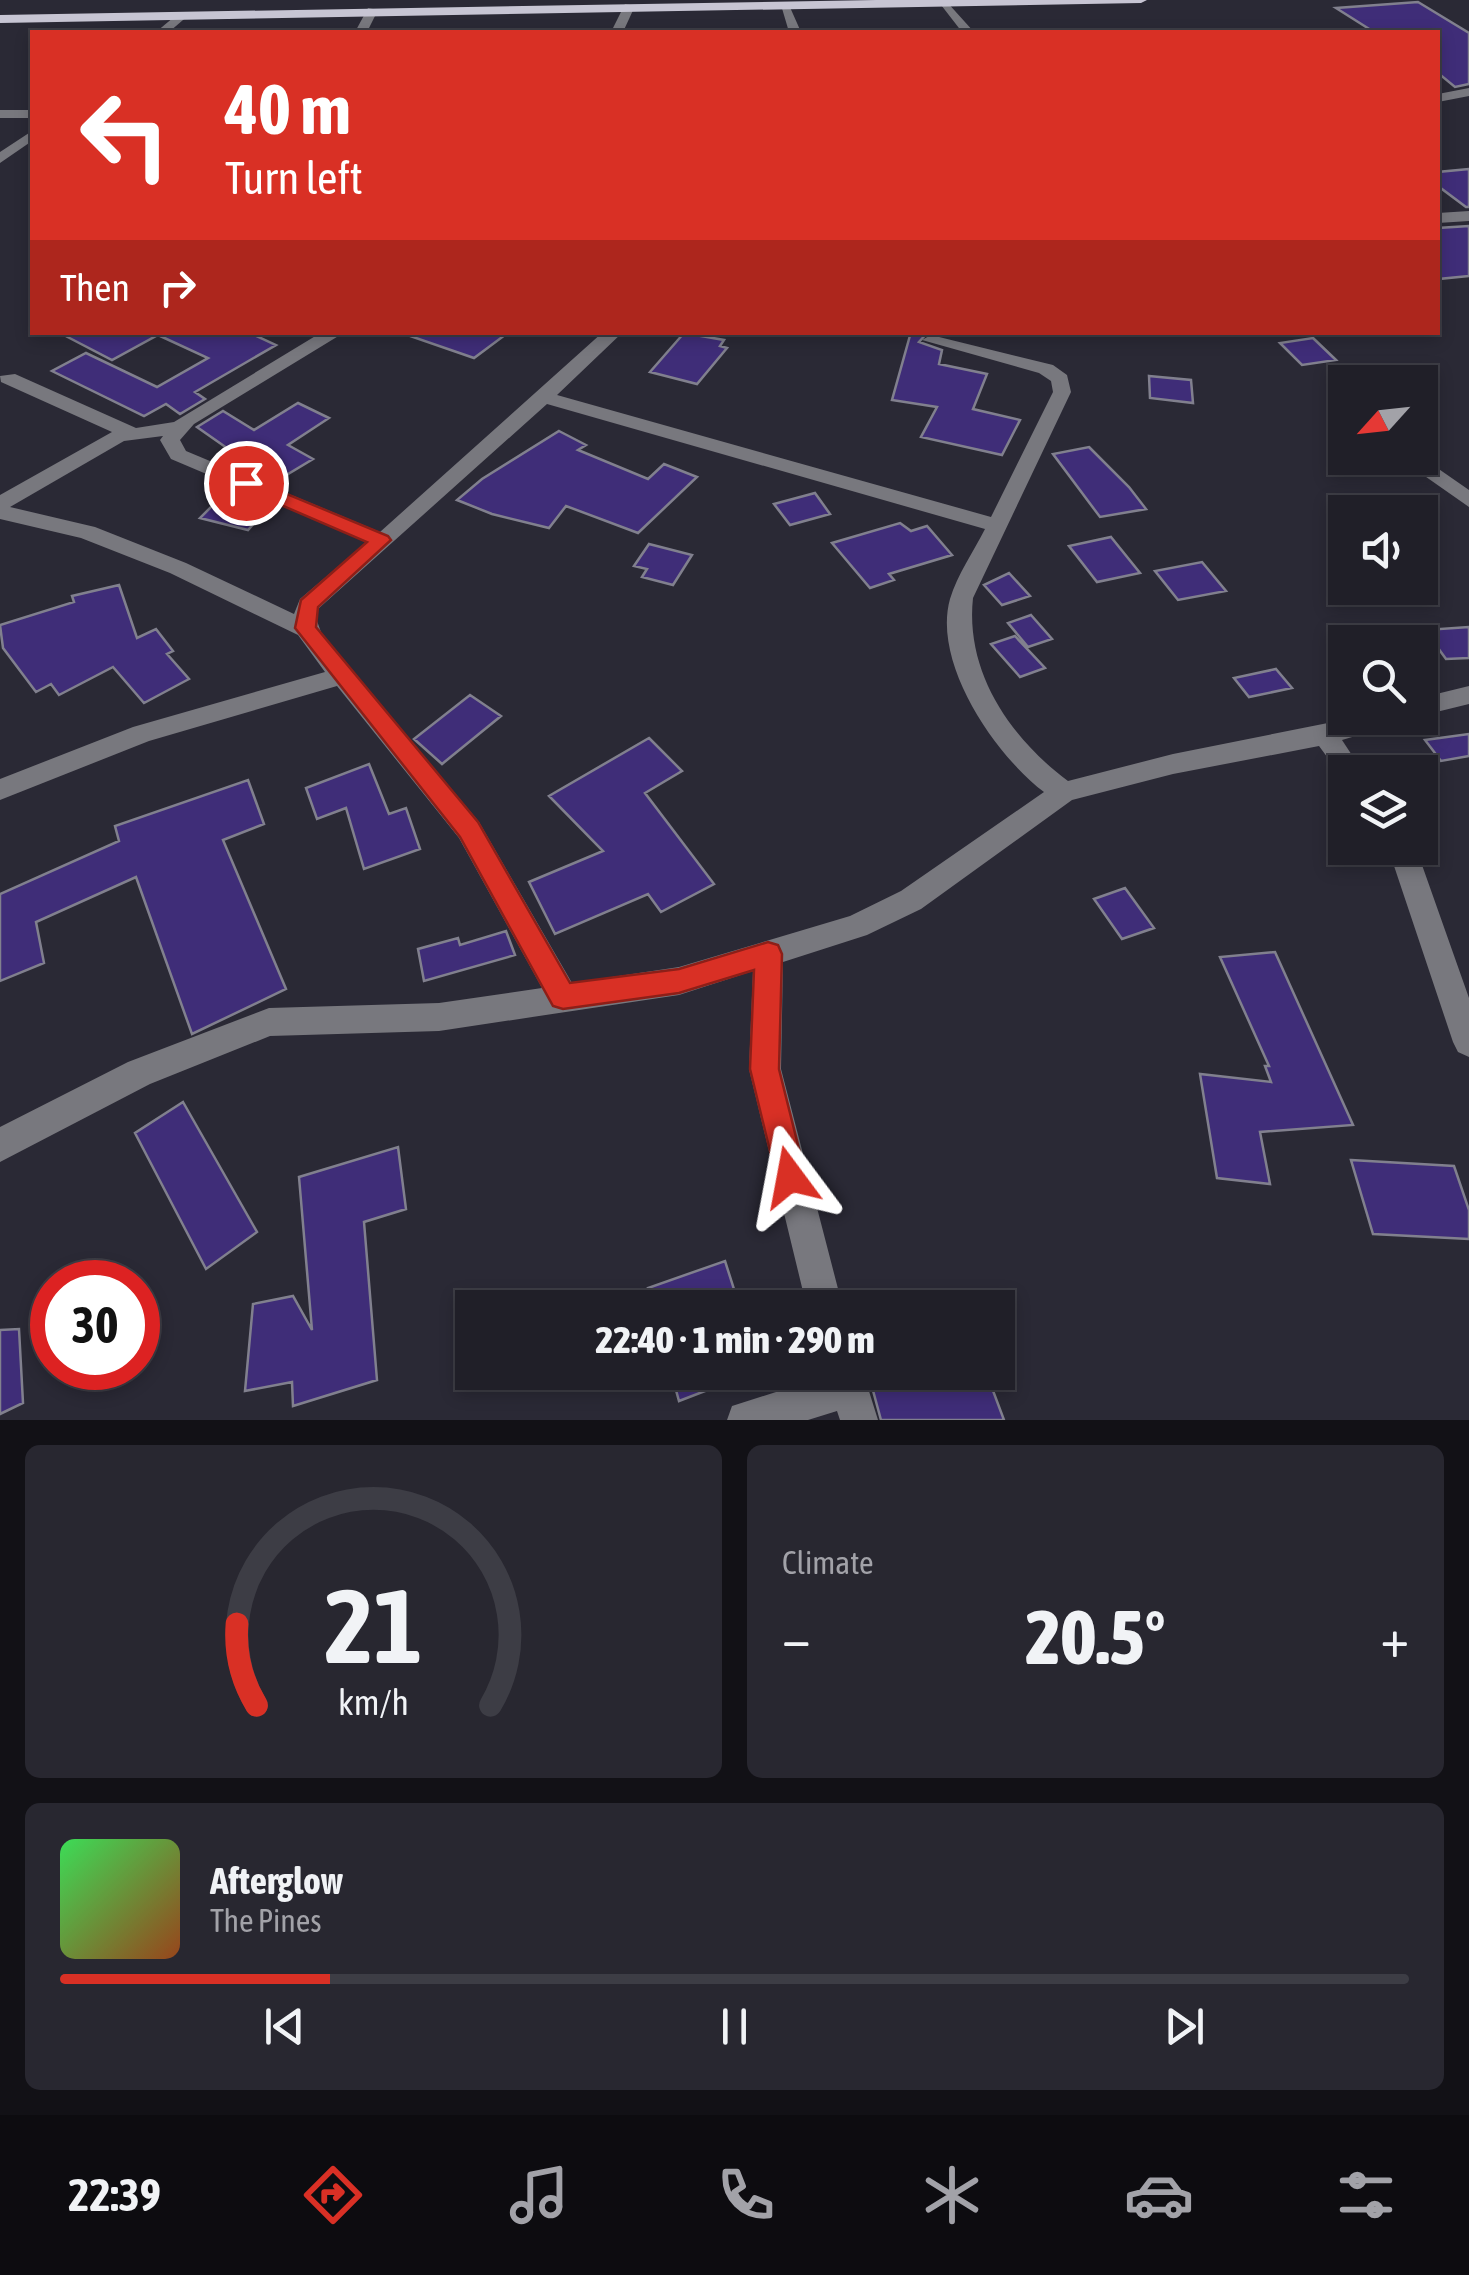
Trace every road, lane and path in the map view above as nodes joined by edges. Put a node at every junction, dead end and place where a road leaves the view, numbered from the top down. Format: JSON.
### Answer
{"nodes":[{"id":1,"x":1141,"y":0,"type":"edge"},
{"id":2,"x":942,"y":3,"type":"junction"},
{"id":3,"x":629,"y":6,"type":"junction"},
{"id":4,"x":785,"y":7,"type":"junction"},
{"id":5,"x":372,"y":10,"type":"junction"},
{"id":6,"x":184,"y":14,"type":"junction"},
{"id":7,"x":0,"y":19,"type":"edge"},
{"id":8,"x":164,"y":30,"type":"edge"},
{"id":9,"x":362,"y":30,"type":"edge"},
{"id":10,"x":618,"y":30,"type":"edge"},
{"id":11,"x":794,"y":30,"type":"edge"},
{"id":12,"x":966,"y":30,"type":"edge"},
{"id":13,"x":1469,"y":92,"type":"edge"},
{"id":14,"x":1440,"y":98,"type":"edge"},
{"id":15,"x":0,"y":114,"type":"edge"},
{"id":16,"x":30,"y":114,"type":"edge"},
{"id":17,"x":30,"y":136,"type":"edge"},
{"id":18,"x":0,"y":158,"type":"edge"},
{"id":19,"x":1469,"y":216,"type":"edge"},
{"id":20,"x":1440,"y":218,"type":"edge"},
{"id":21,"x":331,"y":335,"type":"edge"},
{"id":22,"x":611,"y":335,"type":"edge"},
{"id":23,"x":931,"y":340,"type":"dead end"},
{"id":24,"x":8,"y":378,"type":"dead end"},
{"id":25,"x":544,"y":397,"type":"junction"},
{"id":26,"x":178,"y":428,"type":"junction"},
{"id":27,"x":131,"y":432,"type":"junction"},
{"id":28,"x":1433,"y":475,"type":"edge"},
{"id":29,"x":1469,"y":500,"type":"edge"},
{"id":30,"x":0,"y":508,"type":"edge"},
{"id":31,"x":995,"y":525,"type":"junction"},
{"id":32,"x":382,"y":540,"type":"junction"},
{"id":33,"x":305,"y":628,"type":"junction"},
{"id":34,"x":341,"y":676,"type":"junction"},
{"id":35,"x":1469,"y":695,"type":"edge"},
{"id":36,"x":1438,"y":703,"type":"edge"},
{"id":37,"x":1328,"y":734,"type":"edge"},
{"id":38,"x":1324,"y":735,"type":"junction"},
{"id":39,"x":1338,"y":755,"type":"edge"},
{"id":40,"x":0,"y":790,"type":"edge"},
{"id":41,"x":1064,"y":792,"type":"junction"},
{"id":42,"x":1408,"y":865,"type":"edge"},
{"id":43,"x":768,"y":954,"type":"junction"},
{"id":44,"x":563,"y":997,"type":"junction"},
{"id":45,"x":1469,"y":1042,"type":"edge"},
{"id":46,"x":0,"y":1145,"type":"edge"},
{"id":47,"x":820,"y":1290,"type":"edge"},
{"id":48,"x":851,"y":1394,"type":"edge"},
{"id":49,"x":746,"y":1420,"type":"edge"}],
"edges":[{"from":1,"to":2,"type":"main road"},
{"from":2,"to":4,"type":"main road"},
{"from":2,"to":12,"type":"street"},
{"from":3,"to":4,"type":"main road"},
{"from":3,"to":5,"type":"main road"},
{"from":3,"to":10,"type":"street"},
{"from":4,"to":11,"type":"street"},
{"from":5,"to":6,"type":"main road"},
{"from":5,"to":9,"type":"street"},
{"from":6,"to":7,"type":"main road"},
{"from":6,"to":8,"type":"street"},
{"from":13,"to":14,"type":"street"},
{"from":15,"to":16,"type":"street"},
{"from":17,"to":18,"type":"street"},
{"from":19,"to":20,"type":"street"},
{"from":21,"to":26,"type":"street"},
{"from":22,"to":25,"type":"street"},
{"from":23,"to":31,"type":"street"},
{"from":24,"to":27,"type":"street"},
{"from":25,"to":31,"type":"street"},
{"from":25,"to":32,"type":"street"},
{"from":26,"to":27,"type":"street"},
{"from":26,"to":32,"type":"street"},
{"from":27,"to":30,"type":"street"},
{"from":28,"to":29,"type":"street"},
{"from":30,"to":33,"type":"street"},
{"from":31,"to":41,"type":"street"},
{"from":32,"to":33,"type":"street"},
{"from":33,"to":34,"type":"street"},
{"from":34,"to":40,"type":"street"},
{"from":34,"to":44,"type":"street"},
{"from":35,"to":36,"type":"street"},
{"from":37,"to":38,"type":"street"},
{"from":38,"to":39,"type":"street"},
{"from":38,"to":41,"type":"street"},
{"from":41,"to":43,"type":"street"},
{"from":42,"to":45,"type":"street"},
{"from":43,"to":44,"type":"street"},
{"from":43,"to":47,"type":"street"},
{"from":44,"to":46,"type":"street"},
{"from":48,"to":49,"type":"street"}]}
